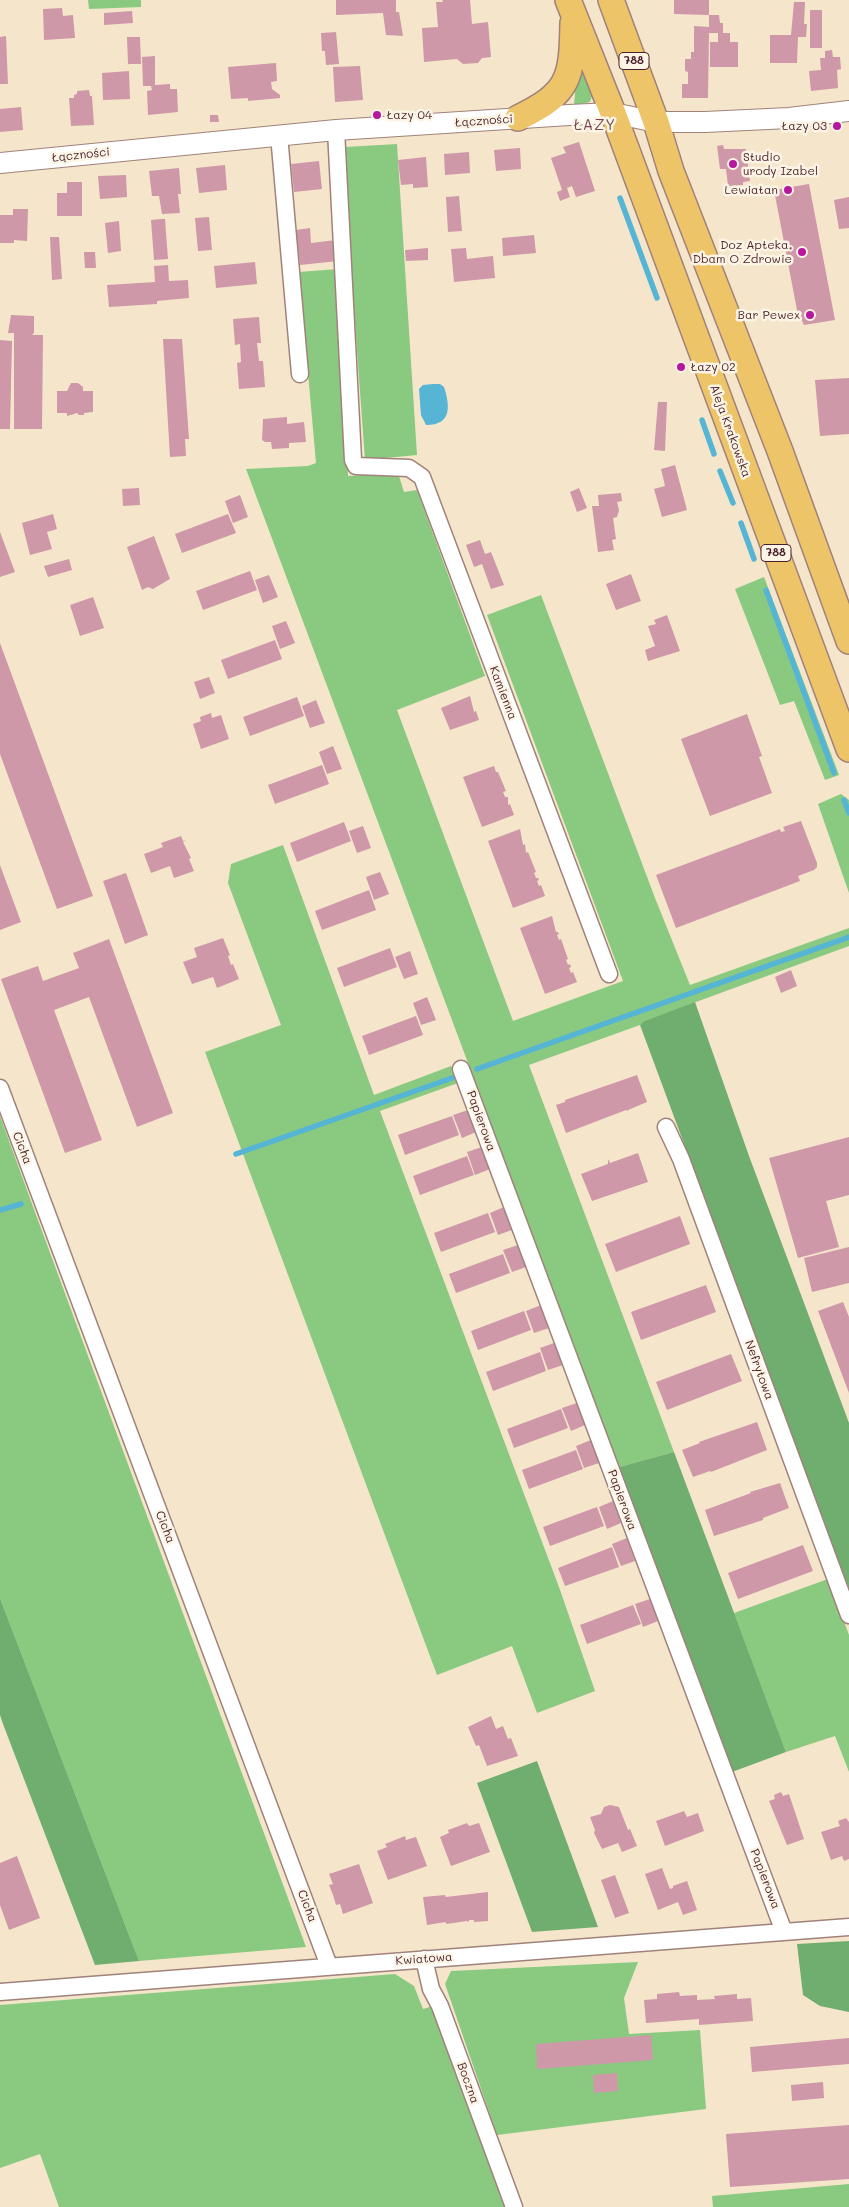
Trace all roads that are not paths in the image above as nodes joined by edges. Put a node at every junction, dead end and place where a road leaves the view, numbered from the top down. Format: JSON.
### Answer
{"nodes":[{"id":1,"x":611,"y":0,"type":"edge"},
{"id":2,"x":571,"y":6,"type":"edge"},
{"id":3,"x":849,"y":110,"type":"edge"},
{"id":4,"x":613,"y":113,"type":"junction"},
{"id":5,"x":518,"y":118,"type":"junction"},
{"id":6,"x":656,"y":122,"type":"junction"},
{"id":7,"x":336,"y":130,"type":"junction"},
{"id":8,"x":279,"y":135,"type":"junction"},
{"id":9,"x":0,"y":163,"type":"edge"},
{"id":10,"x":300,"y":374,"type":"dead end"},
{"id":11,"x":849,"y":641,"type":"edge"},
{"id":12,"x":849,"y":749,"type":"edge"},
{"id":13,"x":609,"y":974,"type":"dead end"},
{"id":14,"x":461,"y":1069,"type":"dead end"},
{"id":15,"x":0,"y":1088,"type":"edge"},
{"id":16,"x":666,"y":1127,"type":"dead end"},
{"id":17,"x":849,"y":1614,"type":"edge"},
{"id":18,"x":849,"y":1927,"type":"edge"},
{"id":19,"x":784,"y":1932,"type":"junction"},
{"id":20,"x":424,"y":1959,"type":"junction"},
{"id":21,"x":329,"y":1966,"type":"junction"},
{"id":22,"x":0,"y":1992,"type":"edge"},
{"id":23,"x":514,"y":2207,"type":"edge"}],
"edges":[{"from":1,"to":6,"type":"main road","number":"788"},
{"from":2,"to":4,"type":"main road","name":"Aleja Krakowska","number":"788"},
{"from":2,"to":5,"type":"main road"},
{"from":3,"to":6,"type":"street","name":"Łączności"},
{"from":4,"to":5,"type":"street","name":"Łączności"},
{"from":4,"to":6,"type":"street","name":"Łączności"},
{"from":4,"to":12,"type":"main road","name":"Aleja Krakowska","number":"788"},
{"from":5,"to":7,"type":"street","name":"Łączności"},
{"from":6,"to":11,"type":"main road","number":"788"},
{"from":7,"to":8,"type":"street","name":"Łączności"},
{"from":7,"to":13,"type":"street","name":"Kamienna"},
{"from":8,"to":9,"type":"street","name":"Łączności"},
{"from":8,"to":10,"type":"street"},
{"from":14,"to":19,"type":"street","name":"Papierowa"},
{"from":15,"to":21,"type":"street","name":"Cicha"},
{"from":16,"to":17,"type":"street","name":"Nefrytowa"},
{"from":18,"to":19,"type":"street","name":"Kwiatowa"},
{"from":19,"to":20,"type":"street","name":"Kwiatowa"},
{"from":20,"to":21,"type":"street","name":"Kwiatowa"},
{"from":20,"to":23,"type":"street","name":"Boczna"},
{"from":21,"to":22,"type":"street","name":"Kwiatowa"}]}
